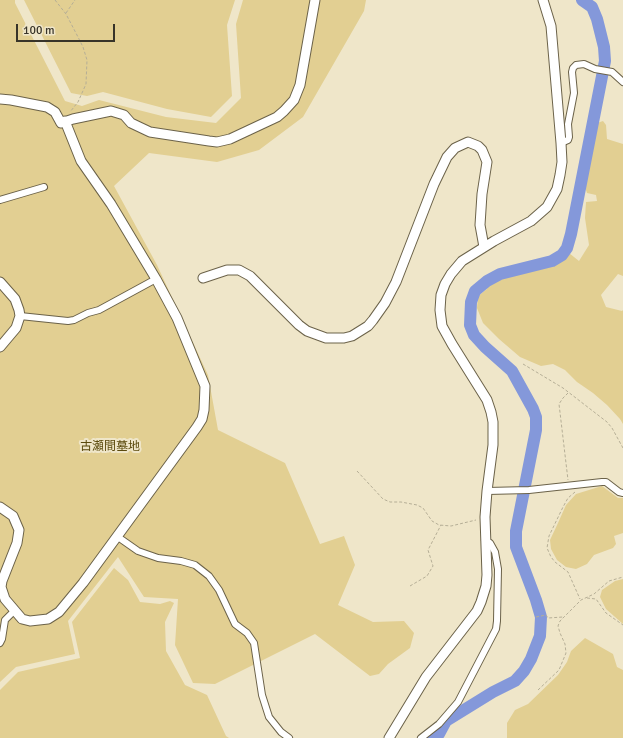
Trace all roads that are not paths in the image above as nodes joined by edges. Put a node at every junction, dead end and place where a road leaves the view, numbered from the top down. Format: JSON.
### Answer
{"nodes":[{"id":1,"x":315,"y":0,"type":"edge"},
{"id":2,"x":543,"y":0,"type":"edge"},
{"id":3,"x":623,"y":82,"type":"edge"},
{"id":4,"x":0,"y":99,"type":"edge"},
{"id":5,"x":65,"y":121,"type":"junction"},
{"id":6,"x":561,"y":143,"type":"junction"},
{"id":7,"x":44,"y":187,"type":"dead end"},
{"id":8,"x":0,"y":200,"type":"edge"},
{"id":9,"x":484,"y":247,"type":"junction"},
{"id":10,"x":204,"y":278,"type":"dead end"},
{"id":11,"x":156,"y":279,"type":"junction"},
{"id":12,"x":0,"y":282,"type":"edge"},
{"id":13,"x":20,"y":316,"type":"junction"},
{"id":14,"x":0,"y":347,"type":"edge"},
{"id":15,"x":486,"y":491,"type":"junction"},
{"id":16,"x":623,"y":493,"type":"edge"},
{"id":17,"x":0,"y":507,"type":"edge"},
{"id":18,"x":118,"y":536,"type":"junction"},
{"id":19,"x":485,"y":540,"type":"junction"},
{"id":20,"x":14,"y":612,"type":"junction"},
{"id":21,"x":0,"y":642,"type":"edge"},
{"id":22,"x":289,"y":738,"type":"edge"},
{"id":23,"x":389,"y":738,"type":"edge"},
{"id":24,"x":420,"y":738,"type":"edge"}],
"edges":[{"from":1,"to":5,"type":"street"},
{"from":2,"to":6,"type":"street"},
{"from":3,"to":6,"type":"street"},
{"from":4,"to":5,"type":"street"},
{"from":5,"to":11,"type":"street"},
{"from":6,"to":9,"type":"street"},
{"from":7,"to":8,"type":"street"},
{"from":9,"to":10,"type":"street"},
{"from":9,"to":15,"type":"street"},
{"from":11,"to":13,"type":"street"},
{"from":11,"to":18,"type":"street"},
{"from":12,"to":13,"type":"street"},
{"from":13,"to":14,"type":"street"},
{"from":15,"to":16,"type":"street"},
{"from":15,"to":19,"type":"street"},
{"from":17,"to":20,"type":"street"},
{"from":18,"to":20,"type":"street"},
{"from":18,"to":22,"type":"street"},
{"from":19,"to":23,"type":"street"},
{"from":19,"to":24,"type":"street"},
{"from":20,"to":21,"type":"street"}]}
